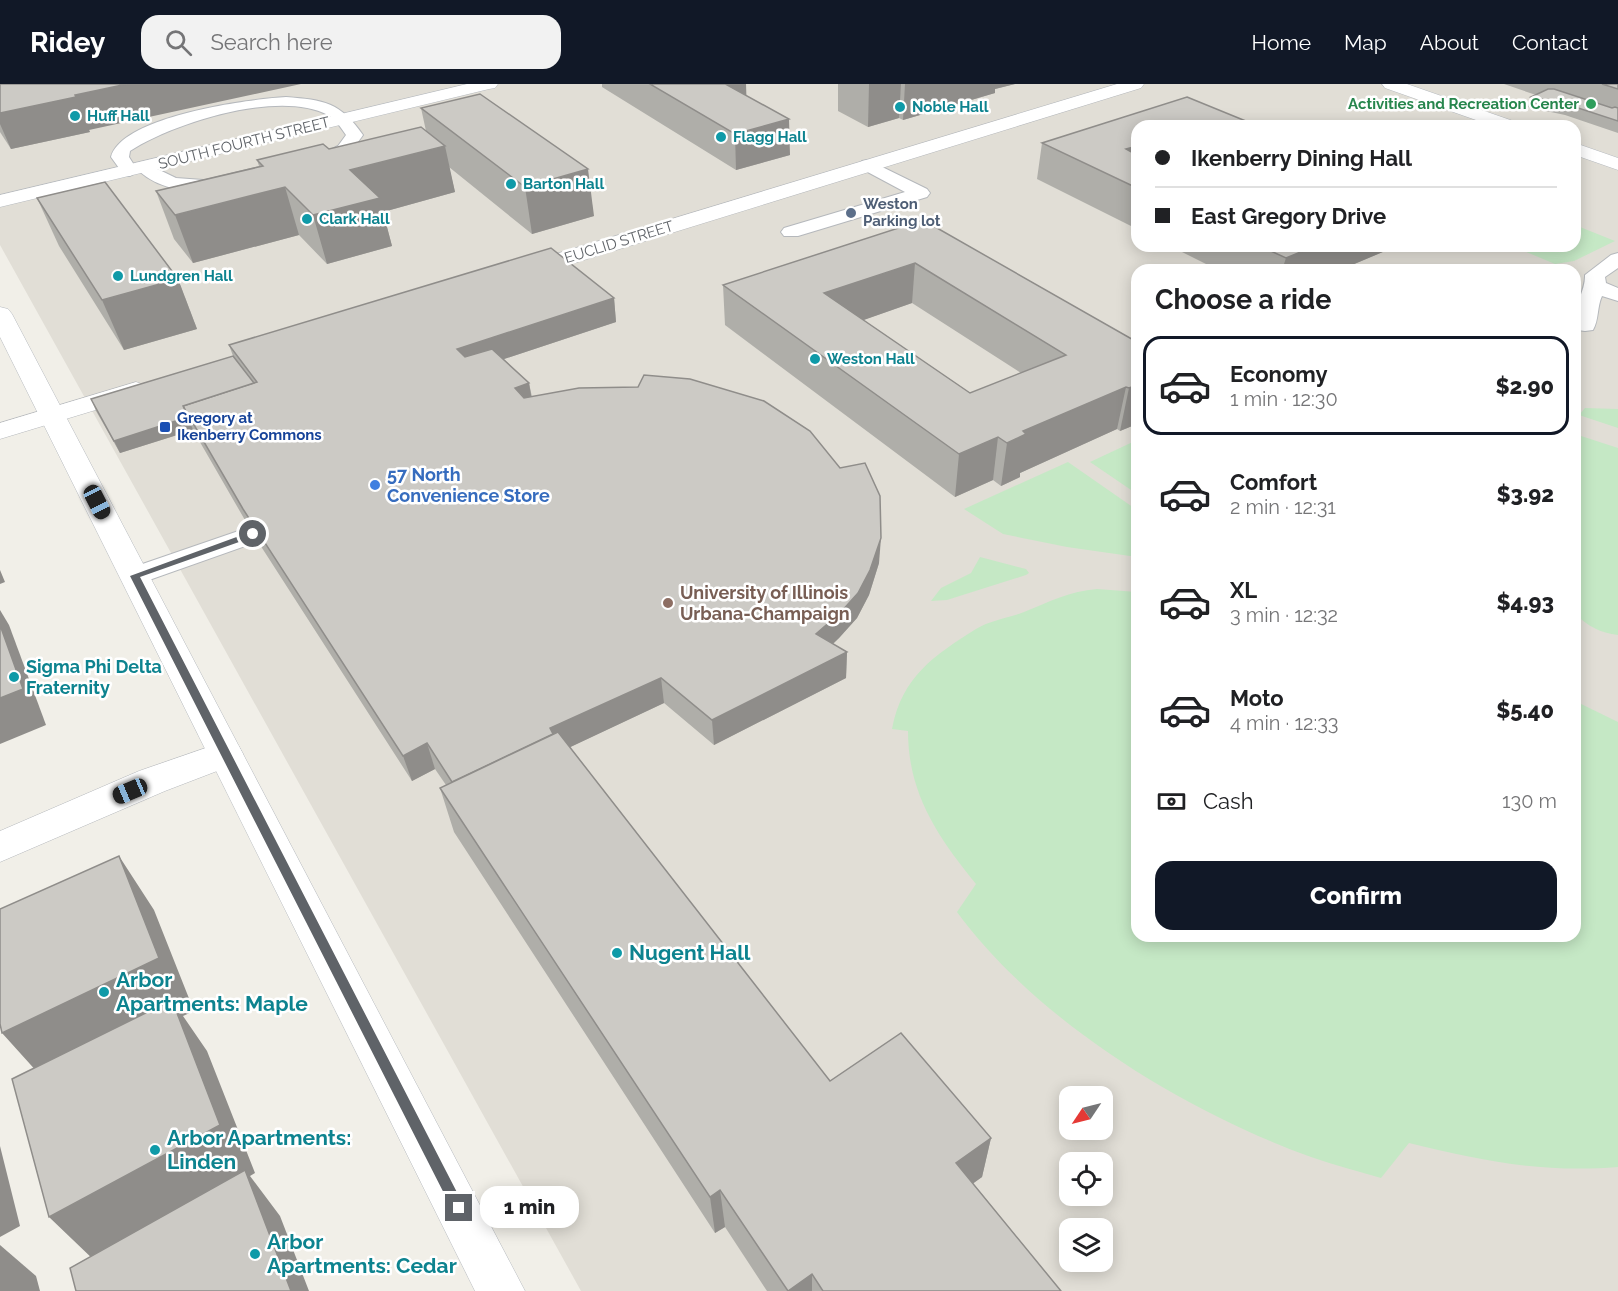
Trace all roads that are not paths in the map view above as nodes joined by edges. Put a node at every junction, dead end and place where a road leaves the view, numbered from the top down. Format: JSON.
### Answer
{"nodes":[{"id":1,"x":1135,"y":84,"type":"edge"},
{"id":2,"x":1391,"y":84,"type":"edge"},
{"id":3,"x":481,"y":85,"type":"edge"},
{"id":4,"x":343,"y":118,"type":"junction"},
{"id":5,"x":1493,"y":120,"type":"edge"},
{"id":6,"x":1581,"y":151,"type":"edge"},
{"id":7,"x":1618,"y":164,"type":"edge"},
{"id":8,"x":868,"y":165,"type":"junction"},
{"id":9,"x":137,"y":169,"type":"junction"},
{"id":10,"x":297,"y":172,"type":"edge"},
{"id":11,"x":244,"y":184,"type":"edge"},
{"id":12,"x":0,"y":201,"type":"edge"},
{"id":13,"x":791,"y":232,"type":"dead end"},
{"id":14,"x":1618,"y":260,"type":"edge"},
{"id":15,"x":503,"y":277,"type":"edge"},
{"id":16,"x":1596,"y":286,"type":"junction"},
{"id":17,"x":1618,"y":295,"type":"edge"},
{"id":18,"x":0,"y":314,"type":"edge"},
{"id":19,"x":1585,"y":325,"type":"dead end"},
{"id":20,"x":151,"y":385,"type":"edge"},
{"id":21,"x":52,"y":415,"type":"junction"},
{"id":22,"x":0,"y":431,"type":"edge"},
{"id":23,"x":253,"y":534,"type":"edge"},
{"id":24,"x":135,"y":576,"type":"junction"},
{"id":25,"x":226,"y":754,"type":"junction"},
{"id":26,"x":0,"y":847,"type":"edge"},
{"id":27,"x":501,"y":1291,"type":"edge"}],
"edges":[{"from":1,"to":8,"type":"street","name":"EUCLID STREET"},
{"from":2,"to":5,"type":"street"},
{"from":3,"to":4,"type":"street","name":"SOUTH FOURTH STREET"},
{"from":4,"to":9,"type":"street","name":"SOUTH FOURTH STREET"},
{"from":4,"to":9,"type":"lane"},
{"from":4,"to":10,"type":"lane"},
{"from":6,"to":7,"type":"street"},
{"from":8,"to":13,"type":"lane"},
{"from":8,"to":15,"type":"street","name":"EUCLID STREET"},
{"from":9,"to":11,"type":"lane"},
{"from":9,"to":12,"type":"street","name":"SOUTH FOURTH STREET"},
{"from":14,"to":16,"type":"lane"},
{"from":16,"to":17,"type":"lane"},
{"from":16,"to":19,"type":"lane"},
{"from":18,"to":21,"type":"street"},
{"from":20,"to":21,"type":"street"},
{"from":21,"to":22,"type":"street"},
{"from":21,"to":24,"type":"street"},
{"from":23,"to":24,"type":"lane"},
{"from":24,"to":25,"type":"street"},
{"from":25,"to":26,"type":"street"},
{"from":25,"to":27,"type":"street"}]}
